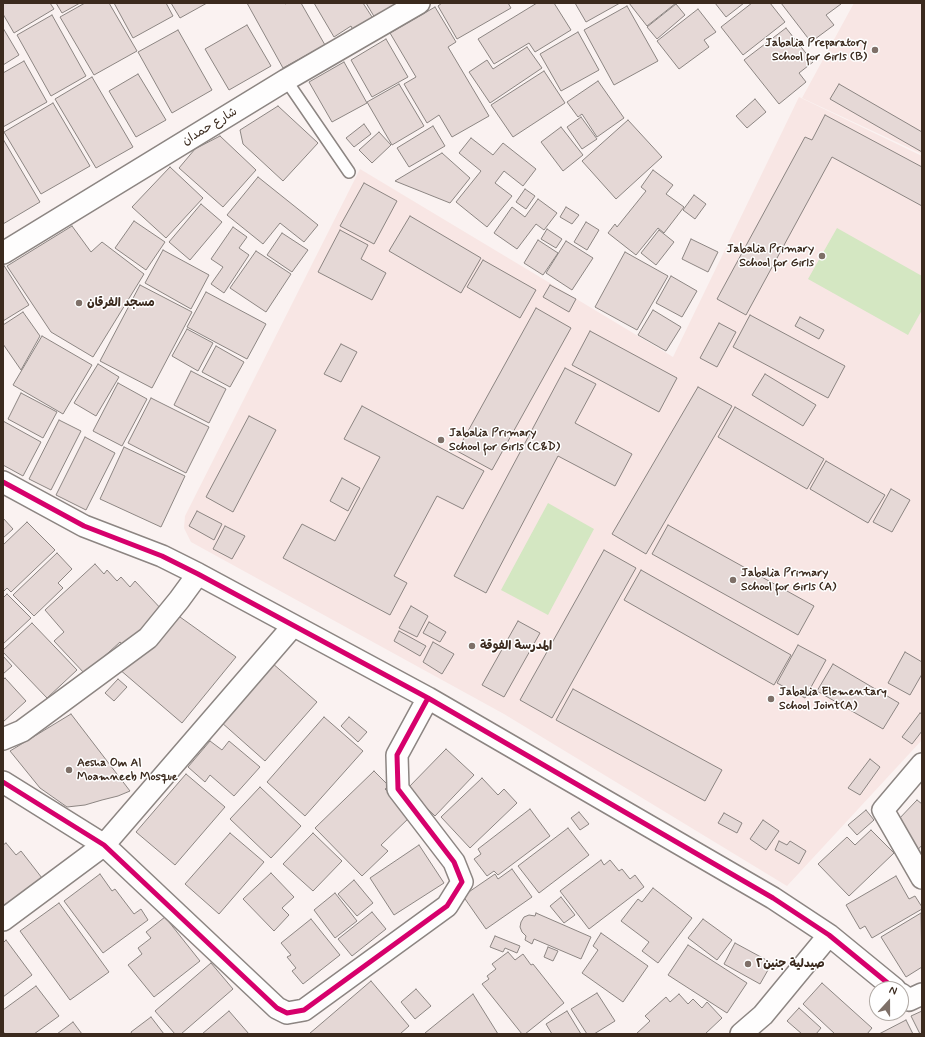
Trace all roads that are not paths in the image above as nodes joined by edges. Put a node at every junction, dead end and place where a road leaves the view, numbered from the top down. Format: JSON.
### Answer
{"nodes":[{"id":1,"x":419,"y":3,"type":"edge"},
{"id":2,"x":286,"y":80,"type":"junction"},
{"id":3,"x":349,"y":172,"type":"dead end"},
{"id":4,"x":3,"y":253,"type":"edge"},
{"id":5,"x":3,"y":482,"type":"edge"},
{"id":6,"x":198,"y":574,"type":"junction"},
{"id":7,"x":293,"y":626,"type":"junction"},
{"id":8,"x":428,"y":698,"type":"junction"},
{"id":9,"x":3,"y":739,"type":"edge"},
{"id":10,"x":922,"y":764,"type":"edge"},
{"id":11,"x":3,"y":782,"type":"edge"},
{"id":12,"x":104,"y":845,"type":"junction"},
{"id":13,"x":922,"y":878,"type":"edge"},
{"id":14,"x":3,"y":920,"type":"edge"},
{"id":15,"x":829,"y":935,"type":"junction"},
{"id":16,"x":885,"y":981,"type":"edge"},
{"id":17,"x":922,"y":994,"type":"edge"},
{"id":18,"x":909,"y":1000,"type":"edge"},
{"id":19,"x":741,"y":1034,"type":"edge"}],
"edges":[{"from":1,"to":2,"type":"street","name":"شارع حمدان"},
{"from":2,"to":3,"type":"lane"},
{"from":2,"to":4,"type":"street","name":"شارع حمدان"},
{"from":5,"to":6,"type":"street"},
{"from":6,"to":7,"type":"street"},
{"from":6,"to":9,"type":"street"},
{"from":7,"to":8,"type":"street"},
{"from":7,"to":12,"type":"street"},
{"from":8,"to":12,"type":"street"},
{"from":8,"to":15,"type":"street"},
{"from":10,"to":13,"type":"street"},
{"from":11,"to":12,"type":"street"},
{"from":12,"to":14,"type":"street"},
{"from":15,"to":16,"type":"street"},
{"from":15,"to":19,"type":"street"},
{"from":17,"to":18,"type":"street"}]}
